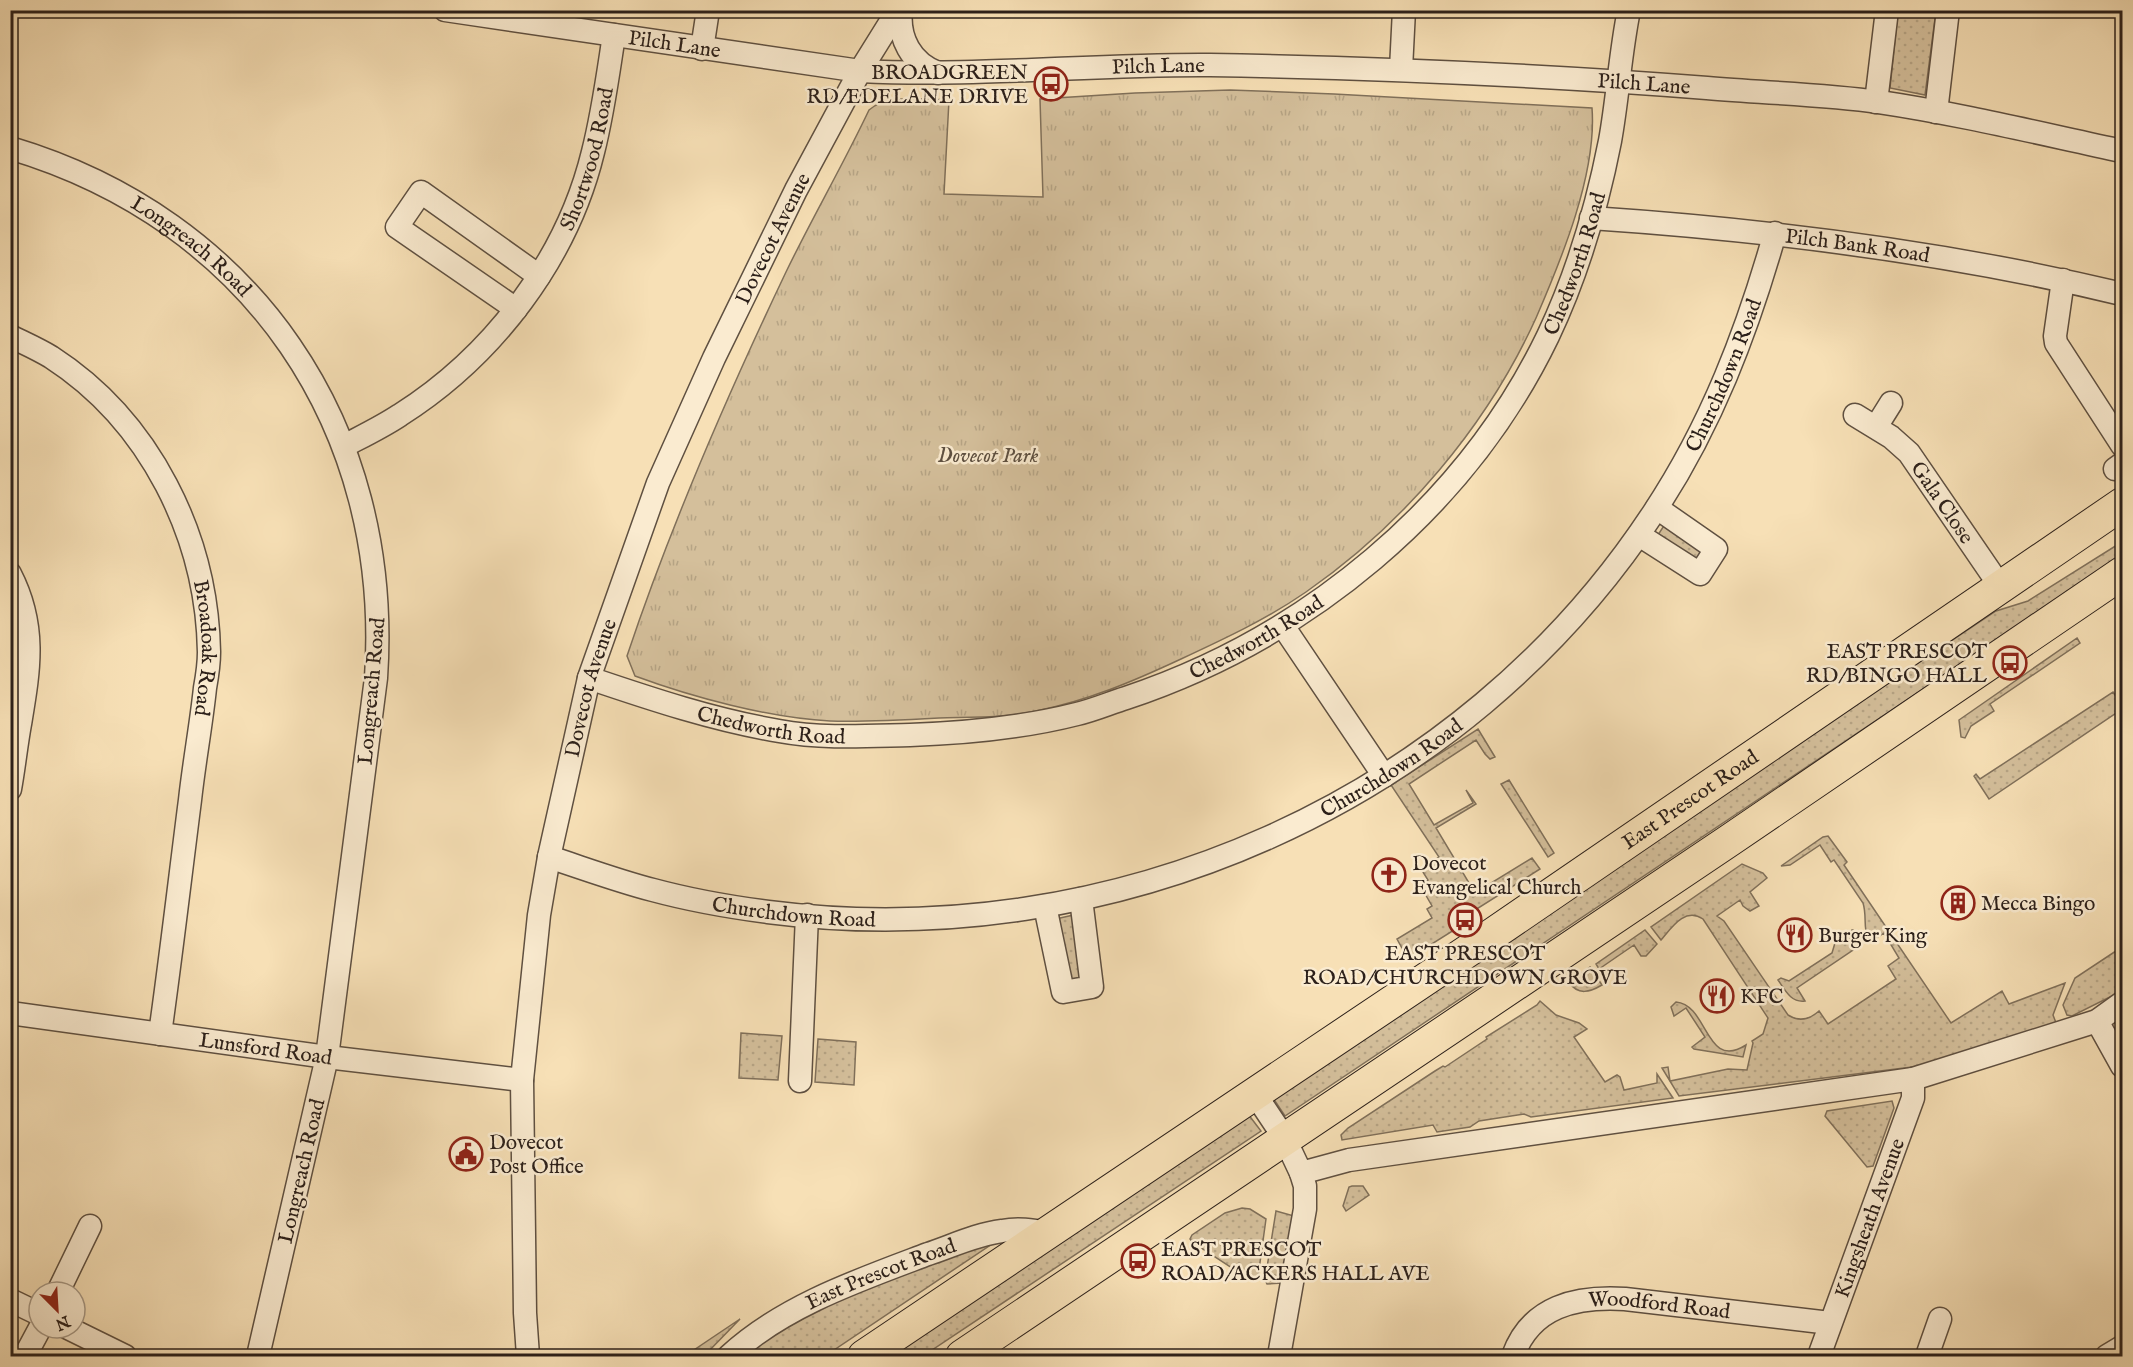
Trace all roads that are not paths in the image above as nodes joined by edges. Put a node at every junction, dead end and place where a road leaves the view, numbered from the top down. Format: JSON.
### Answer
{"nodes":[{"id":1,"x":445,"y":10,"type":"edge"},
{"id":2,"x":708,"y":10,"type":"edge"},
{"id":3,"x":899,"y":10,"type":"edge"},
{"id":4,"x":1404,"y":10,"type":"edge"},
{"id":5,"x":1629,"y":10,"type":"edge"},
{"id":6,"x":1887,"y":10,"type":"edge"},
{"id":7,"x":1948,"y":10,"type":"edge"},
{"id":8,"x":614,"y":35,"type":"junction"},
{"id":9,"x":702,"y":49,"type":"junction"},
{"id":10,"x":1401,"y":69,"type":"junction"},
{"id":11,"x":860,"y":71,"type":"junction"},
{"id":12,"x":938,"y":73,"type":"junction"},
{"id":13,"x":1619,"y":81,"type":"junction"},
{"id":14,"x":1876,"y":102,"type":"junction"},
{"id":15,"x":1936,"y":112,"type":"junction"},
{"id":16,"x":10,"y":148,"type":"edge"},
{"id":17,"x":2122,"y":151,"type":"edge"},
{"id":18,"x":1591,"y":218,"type":"junction"},
{"id":19,"x":1775,"y":233,"type":"junction"},
{"id":20,"x":539,"y":276,"type":"junction"},
{"id":21,"x":2063,"y":280,"type":"junction"},
{"id":22,"x":2122,"y":294,"type":"edge"},
{"id":23,"x":516,"y":309,"type":"junction"},
{"id":24,"x":10,"y":336,"type":"edge"},
{"id":25,"x":1891,"y":403,"type":"dead end"},
{"id":26,"x":1855,"y":415,"type":"dead end"},
{"id":27,"x":1876,"y":428,"type":"junction"},
{"id":28,"x":2122,"y":445,"type":"edge"},
{"id":29,"x":344,"y":446,"type":"junction"},
{"id":30,"x":2122,"y":504,"type":"edge"},
{"id":31,"x":1657,"y":508,"type":"junction"},
{"id":32,"x":1639,"y":535,"type":"junction"},
{"id":33,"x":2122,"y":573,"type":"edge"},
{"id":34,"x":10,"y":574,"type":"edge"},
{"id":35,"x":2000,"y":586,"type":"junction"},
{"id":36,"x":1283,"y":626,"type":"junction"},
{"id":37,"x":589,"y":678,"type":"junction"},
{"id":38,"x":1384,"y":776,"type":"junction"},
{"id":39,"x":10,"y":789,"type":"edge"},
{"id":40,"x":549,"y":857,"type":"junction"},
{"id":41,"x":1081,"y":899,"type":"junction"},
{"id":42,"x":1045,"y":906,"type":"junction"},
{"id":43,"x":807,"y":915,"type":"junction"},
{"id":44,"x":2122,"y":1003,"type":"edge"},
{"id":45,"x":10,"y":1013,"type":"edge"},
{"id":46,"x":2097,"y":1021,"type":"junction"},
{"id":47,"x":160,"y":1034,"type":"junction"},
{"id":48,"x":327,"y":1057,"type":"junction"},
{"id":49,"x":2122,"y":1066,"type":"edge"},
{"id":50,"x":1913,"y":1079,"type":"junction"},
{"id":51,"x":522,"y":1080,"type":"junction"},
{"id":52,"x":800,"y":1081,"type":"dead end"},
{"id":53,"x":1255,"y":1094,"type":"junction"},
{"id":54,"x":1284,"y":1139,"type":"junction"},
{"id":55,"x":1301,"y":1173,"type":"junction"},
{"id":56,"x":90,"y":1226,"type":"dead end"},
{"id":57,"x":1048,"y":1233,"type":"junction"},
{"id":58,"x":64,"y":1280,"type":"edge"},
{"id":59,"x":10,"y":1300,"type":"edge"},
{"id":60,"x":27,"y":1308,"type":"edge"},
{"id":61,"x":1940,"y":1319,"type":"dead end"},
{"id":62,"x":1830,"y":1323,"type":"junction"},
{"id":63,"x":87,"y":1337,"type":"edge"},
{"id":64,"x":34,"y":1340,"type":"edge"},
{"id":65,"x":2122,"y":1347,"type":"edge"},
{"id":66,"x":25,"y":1356,"type":"edge"},
{"id":67,"x":125,"y":1356,"type":"edge"},
{"id":68,"x":258,"y":1356,"type":"edge"},
{"id":69,"x":528,"y":1356,"type":"edge"},
{"id":70,"x":729,"y":1356,"type":"edge"},
{"id":71,"x":864,"y":1356,"type":"edge"},
{"id":72,"x":962,"y":1356,"type":"edge"},
{"id":73,"x":1279,"y":1356,"type":"edge"},
{"id":74,"x":1513,"y":1356,"type":"edge"},
{"id":75,"x":1819,"y":1356,"type":"edge"},
{"id":76,"x":1927,"y":1356,"type":"edge"},
{"id":77,"x":2107,"y":1356,"type":"edge"}],
"edges":[{"from":1,"to":8,"type":"street","name":"Pilch Lane"},
{"from":2,"to":9,"type":"street"},
{"from":3,"to":11,"type":"street","name":"Dovecot Avenue"},
{"from":3,"to":12,"type":"street"},
{"from":4,"to":10,"type":"street"},
{"from":5,"to":13,"type":"street","name":"Chedworth Road"},
{"from":6,"to":14,"type":"street"},
{"from":7,"to":15,"type":"street"},
{"from":8,"to":9,"type":"street","name":"Pilch Lane"},
{"from":8,"to":20,"type":"street","name":"Shortwood Road"},
{"from":9,"to":11,"type":"street","name":"Pilch Lane"},
{"from":10,"to":12,"type":"street","name":"Pilch Lane"},
{"from":10,"to":13,"type":"street","name":"Pilch Lane"},
{"from":11,"to":12,"type":"street","name":"Pilch Lane"},
{"from":11,"to":37,"type":"street","name":"Dovecot Avenue"},
{"from":13,"to":14,"type":"street","name":"Pilch Lane"},
{"from":13,"to":18,"type":"street","name":"Chedworth Road"},
{"from":14,"to":15,"type":"street","name":"Pilch Lane"},
{"from":15,"to":17,"type":"street","name":"Pilch Lane"},
{"from":16,"to":29,"type":"street","name":"Longreach Road"},
{"from":18,"to":19,"type":"street","name":"Pilch Bank Road"},
{"from":18,"to":36,"type":"street","name":"Chedworth Road"},
{"from":19,"to":21,"type":"street","name":"Pilch Bank Road"},
{"from":19,"to":31,"type":"street","name":"Churchdown Road"},
{"from":20,"to":23,"type":"street","name":"Shortwood Road"},
{"from":20,"to":23,"type":"street"},
{"from":21,"to":22,"type":"street","name":"Pilch Bank Road"},
{"from":21,"to":28,"type":"street"},
{"from":23,"to":29,"type":"street","name":"Shortwood Road"},
{"from":24,"to":47,"type":"street","name":"Broadoak Road"},
{"from":25,"to":27,"type":"street"},
{"from":26,"to":27,"type":"street","name":"Gala Close"},
{"from":27,"to":35,"type":"street","name":"Gala Close"},
{"from":29,"to":48,"type":"street","name":"Longreach Road"},
{"from":30,"to":35,"type":"highway","name":"East Prescot Road"},
{"from":31,"to":32,"type":"street","name":"Churchdown Road"},
{"from":31,"to":32,"type":"street"},
{"from":32,"to":38,"type":"street","name":"Churchdown Road"},
{"from":33,"to":54,"type":"highway"},
{"from":34,"to":39,"type":"street"},
{"from":35,"to":53,"type":"highway","name":"East Prescot Road"},
{"from":36,"to":37,"type":"street","name":"Chedworth Road"},
{"from":36,"to":38,"type":"street"},
{"from":37,"to":40,"type":"street","name":"Dovecot Avenue"},
{"from":38,"to":41,"type":"street","name":"Churchdown Road"},
{"from":40,"to":43,"type":"street","name":"Churchdown Road"},
{"from":40,"to":51,"type":"street","name":"Dovecot Avenue"},
{"from":41,"to":42,"type":"street","name":"Churchdown Road"},
{"from":41,"to":42,"type":"street"},
{"from":42,"to":43,"type":"street","name":"Churchdown Road"},
{"from":43,"to":52,"type":"street"},
{"from":44,"to":46,"type":"street"},
{"from":45,"to":47,"type":"street","name":"Lunsford Road"},
{"from":46,"to":49,"type":"street"},
{"from":46,"to":50,"type":"street"},
{"from":47,"to":48,"type":"street","name":"Lunsford Road"},
{"from":48,"to":51,"type":"street","name":"Lunsford Road"},
{"from":48,"to":68,"type":"street","name":"Longreach Road"},
{"from":50,"to":55,"type":"street"},
{"from":50,"to":62,"type":"street","name":"Kingsheath Avenue"},
{"from":51,"to":69,"type":"street","name":"Dovecot Avenue"},
{"from":53,"to":54,"type":"street"},
{"from":53,"to":57,"type":"highway","name":"East Prescot Road"},
{"from":54,"to":55,"type":"street"},
{"from":54,"to":72,"type":"highway"},
{"from":55,"to":73,"type":"street"},
{"from":56,"to":58,"type":"street"},
{"from":57,"to":70,"type":"street","name":"East Prescot Road"},
{"from":57,"to":71,"type":"highway","name":"East Prescot Road"},
{"from":59,"to":60,"type":"street"},
{"from":61,"to":76,"type":"street"},
{"from":62,"to":74,"type":"street","name":"Woodford Road"},
{"from":62,"to":75,"type":"street","name":"Kingsheath Avenue"},
{"from":63,"to":67,"type":"street"},
{"from":64,"to":66,"type":"street"},
{"from":65,"to":77,"type":"street"}]}
